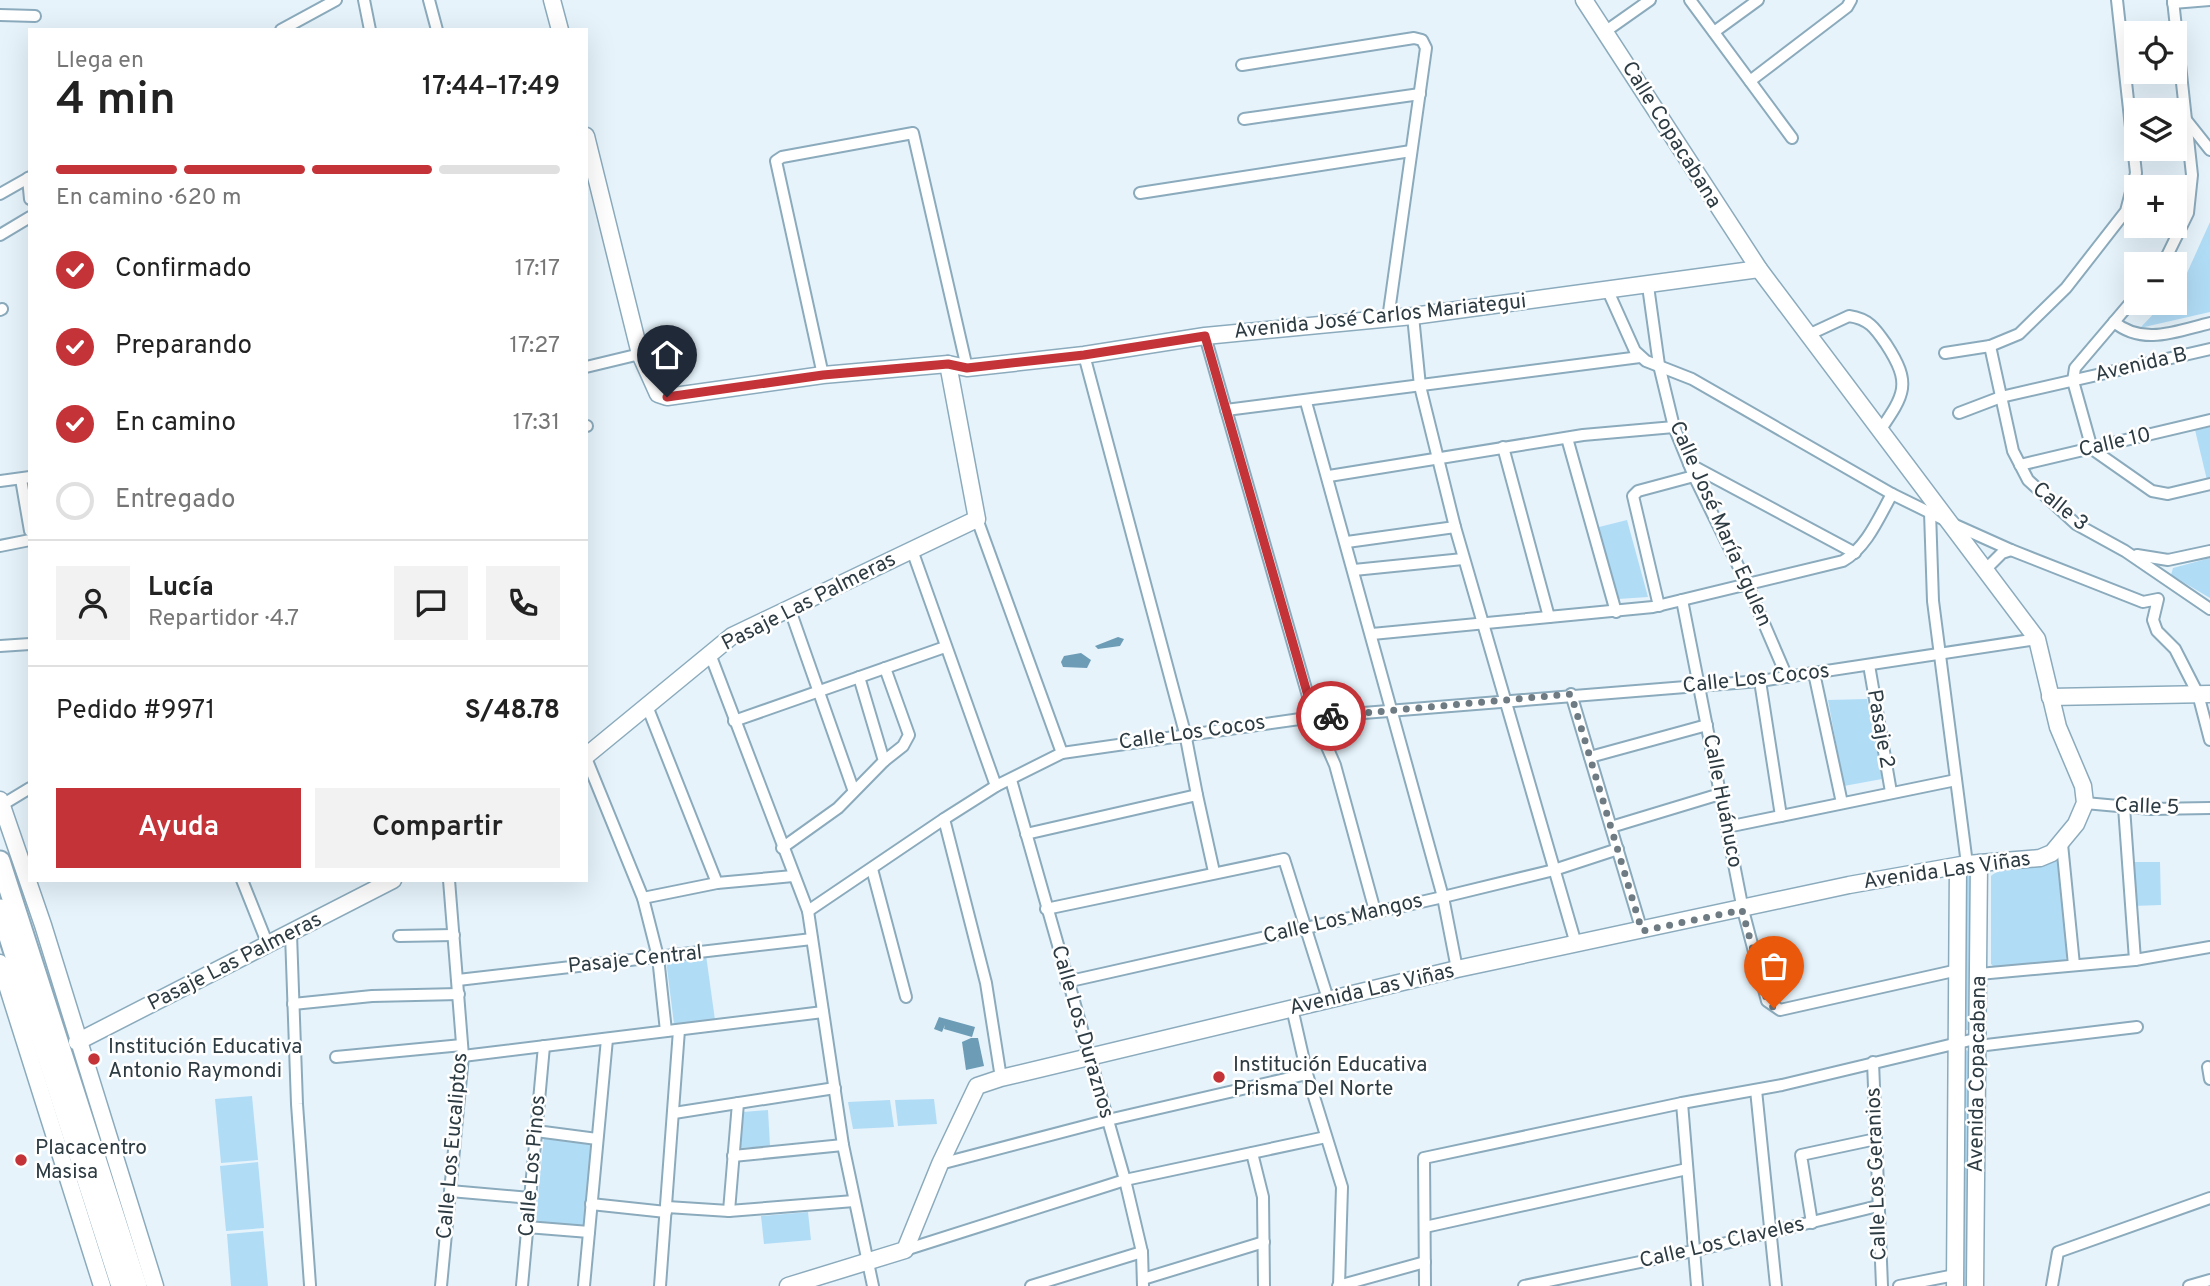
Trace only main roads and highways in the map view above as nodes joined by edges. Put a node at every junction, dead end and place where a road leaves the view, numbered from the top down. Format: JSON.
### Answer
{"nodes":[{"id":1,"x":0,"y":861,"type":"edge"},
{"id":2,"x":0,"y":909,"type":"edge"},
{"id":3,"x":121,"y":1286,"type":"edge"},
{"id":4,"x":137,"y":1286,"type":"edge"}],
"edges":[{"from":1,"to":4,"type":"highway"},
{"from":2,"to":3,"type":"highway"}]}
